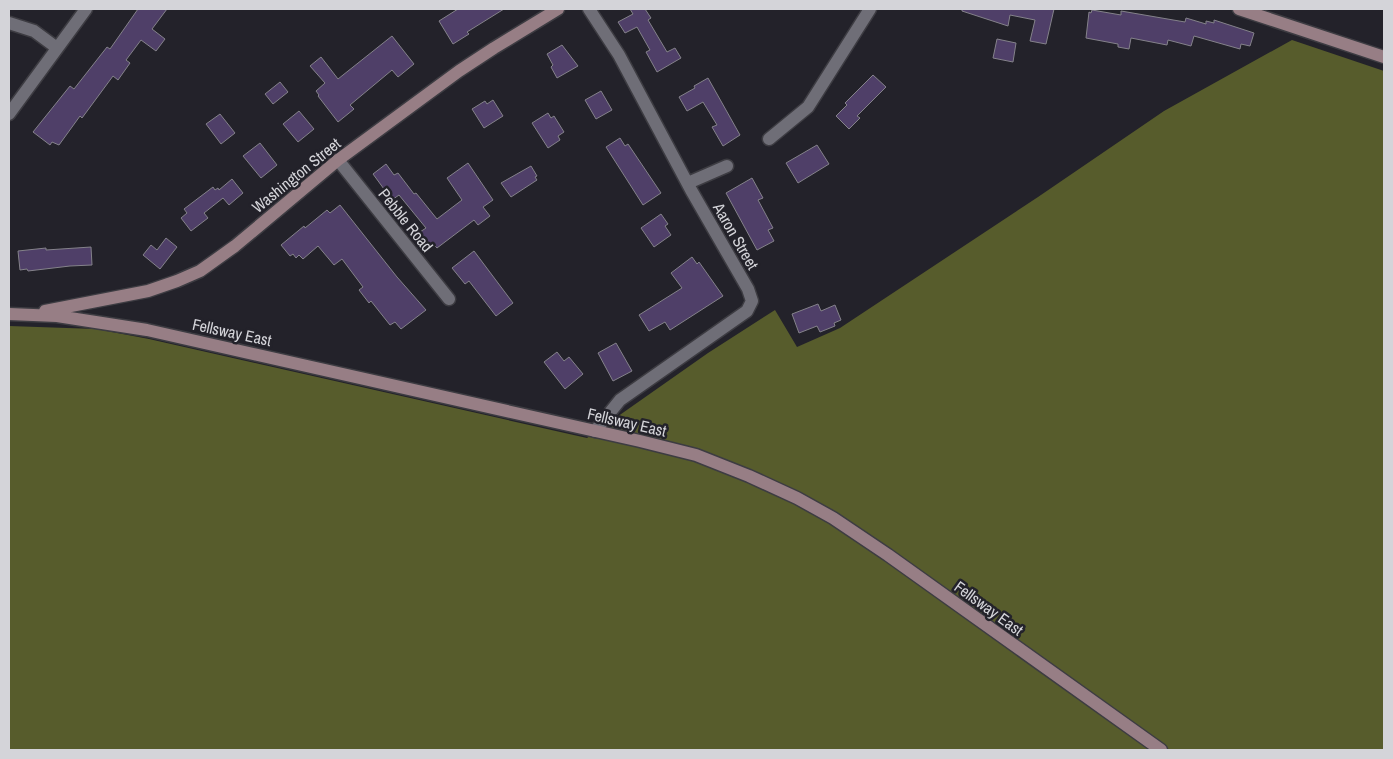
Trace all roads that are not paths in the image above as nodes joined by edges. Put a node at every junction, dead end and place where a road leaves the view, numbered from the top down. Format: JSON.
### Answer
{"nodes":[{"id":1,"x":86,"y":9,"type":"edge"},
{"id":2,"x":558,"y":9,"type":"edge"},
{"id":3,"x":589,"y":9,"type":"edge"},
{"id":4,"x":870,"y":9,"type":"edge"},
{"id":5,"x":1239,"y":9,"type":"edge"},
{"id":6,"x":9,"y":22,"type":"edge"},
{"id":7,"x":57,"y":48,"type":"junction"},
{"id":8,"x":1384,"y":57,"type":"edge"},
{"id":9,"x":9,"y":114,"type":"edge"},
{"id":10,"x":770,"y":139,"type":"dead end"},
{"id":11,"x":338,"y":160,"type":"junction"},
{"id":12,"x":727,"y":166,"type":"dead end"},
{"id":13,"x":688,"y":184,"type":"junction"},
{"id":14,"x":449,"y":299,"type":"dead end"},
{"id":15,"x":9,"y":314,"type":"edge"},
{"id":16,"x":33,"y":314,"type":"junction"},
{"id":17,"x":595,"y":431,"type":"junction"},
{"id":18,"x":1161,"y":750,"type":"edge"}],
"edges":[{"from":1,"to":7,"type":"street"},
{"from":2,"to":11,"type":"main road","name":"Washington Street"},
{"from":3,"to":13,"type":"street","name":"Aaron Street"},
{"from":4,"to":10,"type":"street"},
{"from":5,"to":8,"type":"main road"},
{"from":6,"to":7,"type":"street"},
{"from":7,"to":9,"type":"street"},
{"from":11,"to":14,"type":"street","name":"Pebble Road"},
{"from":11,"to":16,"type":"main road","name":"Washington Street"},
{"from":12,"to":13,"type":"street"},
{"from":13,"to":17,"type":"street","name":"Aaron Street"},
{"from":15,"to":16,"type":"main road","name":"Fellsway East"},
{"from":16,"to":17,"type":"main road","name":"Fellsway East"},
{"from":17,"to":18,"type":"main road","name":"Fellsway East"}]}
